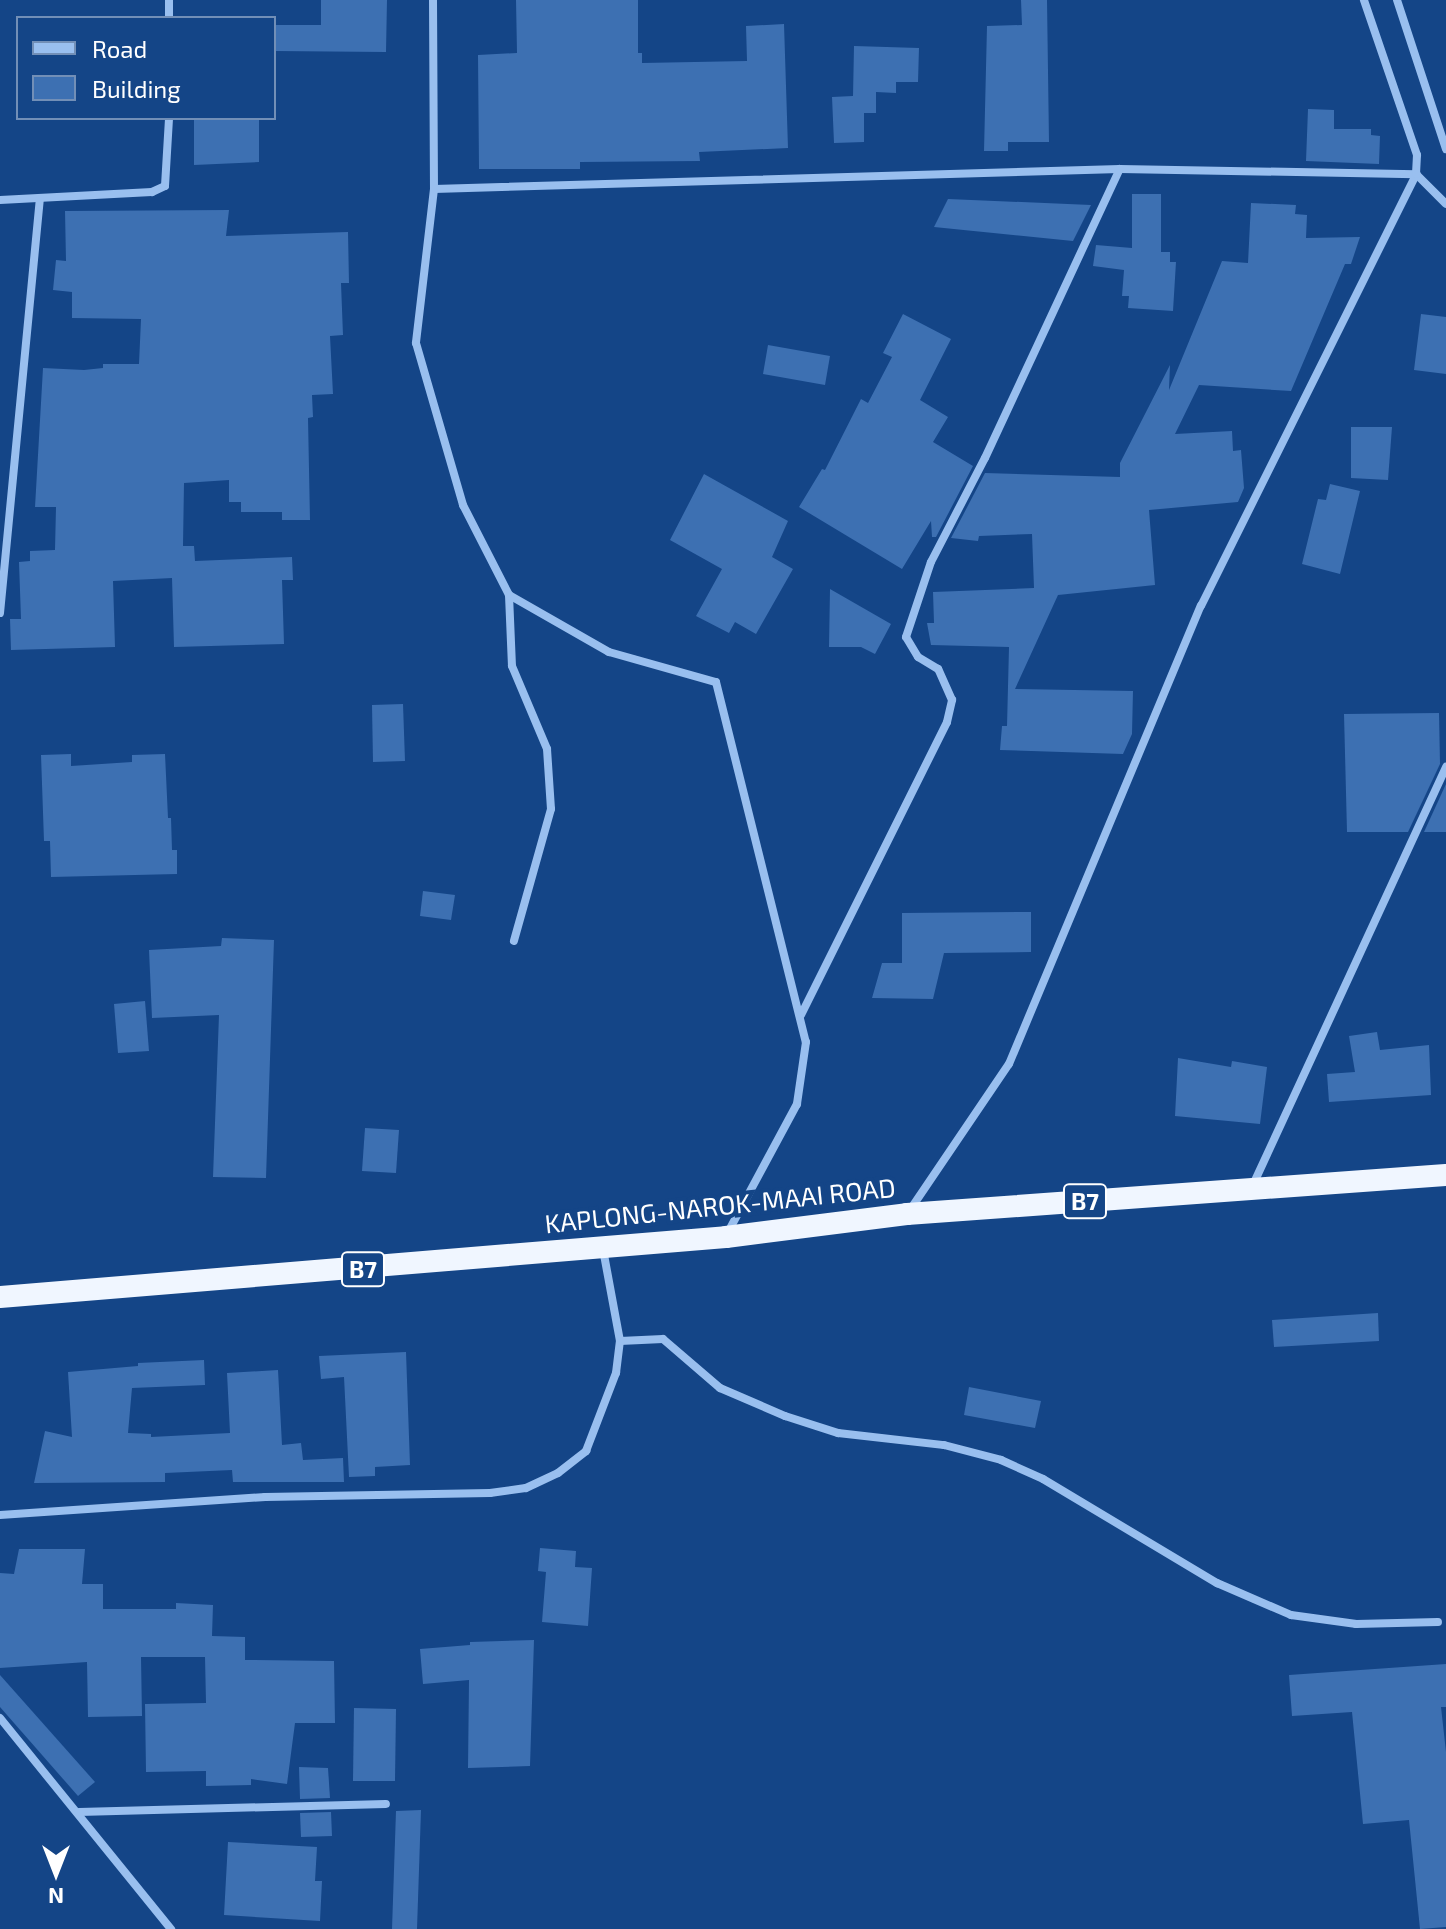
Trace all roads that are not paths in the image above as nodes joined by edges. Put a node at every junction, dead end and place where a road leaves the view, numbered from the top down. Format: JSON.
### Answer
{"nodes":[{"id":1,"x":433,"y":0,"type":"edge"},
{"id":2,"x":1364,"y":0,"type":"edge"},
{"id":3,"x":1397,"y":0,"type":"edge"},
{"id":4,"x":169,"y":120,"type":"edge"},
{"id":5,"x":1446,"y":149,"type":"edge"},
{"id":6,"x":1120,"y":169,"type":"junction"},
{"id":7,"x":1416,"y":174,"type":"junction"},
{"id":8,"x":434,"y":189,"type":"junction"},
{"id":9,"x":40,"y":199,"type":"junction"},
{"id":10,"x":0,"y":200,"type":"edge"},
{"id":11,"x":1446,"y":204,"type":"edge"},
{"id":12,"x":509,"y":595,"type":"junction"},
{"id":13,"x":0,"y":613,"type":"edge"},
{"id":14,"x":1446,"y":767,"type":"edge"},
{"id":15,"x":514,"y":941,"type":"dead end"},
{"id":16,"x":801,"y":1015,"type":"junction"},
{"id":17,"x":1446,"y":1175,"type":"edge"},
{"id":18,"x":1251,"y":1190,"type":"junction"},
{"id":19,"x":907,"y":1214,"type":"junction"},
{"id":20,"x":726,"y":1237,"type":"junction"},
{"id":21,"x":603,"y":1247,"type":"junction"},
{"id":22,"x":0,"y":1297,"type":"edge"},
{"id":23,"x":620,"y":1341,"type":"junction"},
{"id":24,"x":0,"y":1515,"type":"edge"},
{"id":25,"x":1438,"y":1622,"type":"dead end"},
{"id":26,"x":0,"y":1718,"type":"edge"},
{"id":27,"x":386,"y":1804,"type":"dead end"},
{"id":28,"x":79,"y":1812,"type":"junction"},
{"id":29,"x":171,"y":1929,"type":"edge"}],
"edges":[{"from":1,"to":8,"type":"street"},
{"from":2,"to":7,"type":"street"},
{"from":3,"to":5,"type":"street"},
{"from":4,"to":9,"type":"street"},
{"from":6,"to":7,"type":"street"},
{"from":6,"to":8,"type":"street"},
{"from":6,"to":16,"type":"street"},
{"from":7,"to":11,"type":"street"},
{"from":7,"to":19,"type":"street"},
{"from":8,"to":12,"type":"street"},
{"from":9,"to":10,"type":"street"},
{"from":9,"to":13,"type":"street"},
{"from":12,"to":15,"type":"street"},
{"from":12,"to":16,"type":"street"},
{"from":14,"to":18,"type":"street"},
{"from":16,"to":20,"type":"street"},
{"from":17,"to":18,"type":"highway","name":"KAPLONG-NAROK-MAAI ROAD","number":"B7"},
{"from":18,"to":19,"type":"highway","name":"KAPLONG-NAROK-MAAI ROAD","number":"B7"},
{"from":19,"to":20,"type":"highway","name":"KAPLONG-NAROK-MAAI ROAD","number":"B7"},
{"from":20,"to":21,"type":"highway","name":"KAPLONG-NAROK-MAAI ROAD","number":"B7"},
{"from":21,"to":22,"type":"highway","name":"KAPLONG-NAROK-MAAI ROAD","number":"B7"},
{"from":21,"to":23,"type":"street"},
{"from":23,"to":24,"type":"street"},
{"from":23,"to":25,"type":"street"},
{"from":26,"to":28,"type":"street"},
{"from":27,"to":28,"type":"street"},
{"from":28,"to":29,"type":"street"}]}
